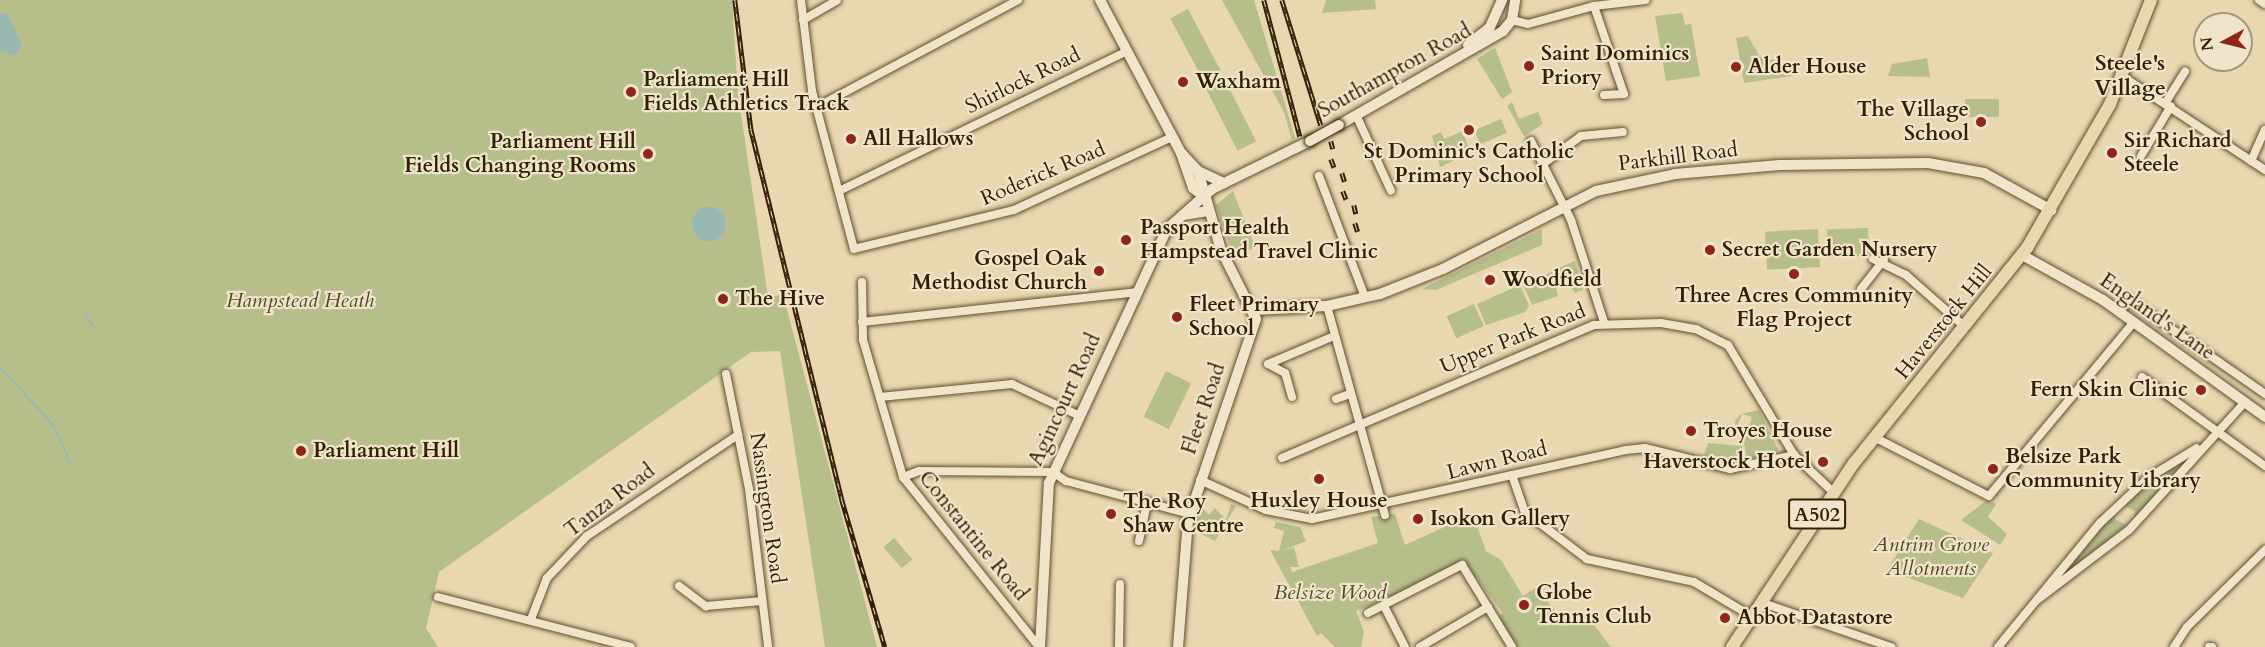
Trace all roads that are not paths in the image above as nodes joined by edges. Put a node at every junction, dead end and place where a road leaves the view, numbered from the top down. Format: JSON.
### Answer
{"nodes":[{"id":1,"x":801,"y":0,"type":"edge"},
{"id":2,"x":837,"y":0,"type":"edge"},
{"id":3,"x":1018,"y":0,"type":"edge"},
{"id":4,"x":1100,"y":0,"type":"edge"},
{"id":5,"x":1502,"y":0,"type":"edge"},
{"id":6,"x":1515,"y":0,"type":"edge"},
{"id":7,"x":1646,"y":0,"type":"edge"},
{"id":8,"x":2151,"y":0,"type":"edge"},
{"id":9,"x":2259,"y":0,"type":"edge"},
{"id":10,"x":1599,"y":4,"type":"edge"},
{"id":11,"x":2265,"y":4,"type":"edge"},
{"id":12,"x":803,"y":20,"type":"junction"},
{"id":13,"x":1512,"y":20,"type":"junction"},
{"id":14,"x":1127,"y":51,"type":"junction"},
{"id":15,"x":1449,"y":60,"type":"junction"},
{"id":16,"x":2185,"y":71,"type":"dead end"},
{"id":17,"x":2122,"y":76,"type":"junction"},
{"id":18,"x":1604,"y":95,"type":"dead end"},
{"id":19,"x":2169,"y":104,"type":"junction"},
{"id":20,"x":817,"y":107,"type":"junction"},
{"id":21,"x":1357,"y":117,"type":"junction"},
{"id":22,"x":2265,"y":130,"type":"edge"},
{"id":23,"x":1623,"y":132,"type":"dead end"},
{"id":24,"x":1172,"y":137,"type":"junction"},
{"id":25,"x":1531,"y":141,"type":"dead end"},
{"id":26,"x":1180,"y":153,"type":"junction"},
{"id":27,"x":2141,"y":156,"type":"dead end"},
{"id":28,"x":2251,"y":161,"type":"junction"},
{"id":29,"x":1543,"y":164,"type":"junction"},
{"id":30,"x":2265,"y":170,"type":"edge"},
{"id":31,"x":1198,"y":171,"type":"junction"},
{"id":32,"x":1319,"y":176,"type":"dead end"},
{"id":33,"x":1224,"y":183,"type":"junction"},
{"id":34,"x":839,"y":191,"type":"junction"},
{"id":35,"x":1391,"y":191,"type":"dead end"},
{"id":36,"x":1202,"y":195,"type":"junction"},
{"id":37,"x":1565,"y":205,"type":"junction"},
{"id":38,"x":2051,"y":210,"type":"junction"},
{"id":39,"x":1207,"y":211,"type":"junction"},
{"id":40,"x":1183,"y":215,"type":"junction"},
{"id":41,"x":2022,"y":255,"type":"junction"},
{"id":42,"x":1872,"y":259,"type":"dead end"},
{"id":43,"x":1884,"y":260,"type":"junction"},
{"id":44,"x":862,"y":282,"type":"dead end"},
{"id":45,"x":1861,"y":289,"type":"dead end"},
{"id":46,"x":1136,"y":292,"type":"junction"},
{"id":47,"x":1365,"y":297,"type":"junction"},
{"id":48,"x":1327,"y":306,"type":"junction"},
{"id":49,"x":1255,"y":310,"type":"junction"},
{"id":50,"x":2118,"y":310,"type":"junction"},
{"id":51,"x":862,"y":322,"type":"junction"},
{"id":52,"x":1604,"y":322,"type":"junction"},
{"id":53,"x":2133,"y":322,"type":"junction"},
{"id":54,"x":1965,"y":327,"type":"junction"},
{"id":55,"x":1334,"y":336,"type":"junction"},
{"id":56,"x":726,"y":374,"type":"dead end"},
{"id":57,"x":2142,"y":376,"type":"dead end"},
{"id":58,"x":1350,"y":394,"type":"junction"},
{"id":59,"x":2265,"y":394,"type":"edge"},
{"id":60,"x":880,"y":397,"type":"junction"},
{"id":61,"x":1292,"y":397,"type":"dead end"},
{"id":62,"x":1336,"y":399,"type":"dead end"},
{"id":63,"x":2245,"y":402,"type":"junction"},
{"id":64,"x":1078,"y":415,"type":"junction"},
{"id":65,"x":2264,"y":415,"type":"edge"},
{"id":66,"x":1360,"y":423,"type":"junction"},
{"id":67,"x":2215,"y":431,"type":"junction"},
{"id":68,"x":738,"y":435,"type":"junction"},
{"id":69,"x":1874,"y":437,"type":"junction"},
{"id":70,"x":2199,"y":447,"type":"junction"},
{"id":71,"x":1794,"y":455,"type":"junction"},
{"id":72,"x":1282,"y":458,"type":"dead end"},
{"id":73,"x":2265,"y":466,"type":"edge"},
{"id":74,"x":1053,"y":472,"type":"junction"},
{"id":75,"x":1512,"y":475,"type":"junction"},
{"id":76,"x":903,"y":477,"type":"junction"},
{"id":77,"x":1199,"y":484,"type":"junction"},
{"id":78,"x":1833,"y":492,"type":"junction"},
{"id":79,"x":1148,"y":502,"type":"junction"},
{"id":80,"x":1382,"y":504,"type":"junction"},
{"id":81,"x":1190,"y":514,"type":"junction"},
{"id":82,"x":1385,"y":515,"type":"dead end"},
{"id":83,"x":1139,"y":541,"type":"dead end"},
{"id":84,"x":2265,"y":550,"type":"edge"},
{"id":85,"x":1120,"y":584,"type":"dead end"},
{"id":86,"x":679,"y":586,"type":"dead end"},
{"id":87,"x":438,"y":597,"type":"dead end"},
{"id":88,"x":2037,"y":600,"type":"junction"},
{"id":89,"x":762,"y":601,"type":"junction"},
{"id":90,"x":1760,"y":602,"type":"junction"},
{"id":91,"x":1486,"y":604,"type":"junction"},
{"id":92,"x":1384,"y":606,"type":"junction"},
{"id":93,"x":1368,"y":613,"type":"dead end"},
{"id":94,"x":1751,"y":616,"type":"junction"},
{"id":95,"x":531,"y":619,"type":"junction"},
{"id":96,"x":1035,"y":632,"type":"junction"},
{"id":97,"x":631,"y":647,"type":"edge"},
{"id":98,"x":768,"y":647,"type":"edge"},
{"id":99,"x":1039,"y":647,"type":"edge"},
{"id":100,"x":1119,"y":647,"type":"edge"},
{"id":101,"x":1178,"y":647,"type":"edge"},
{"id":102,"x":1405,"y":647,"type":"edge"},
{"id":103,"x":1420,"y":647,"type":"edge"},
{"id":104,"x":1512,"y":647,"type":"edge"},
{"id":105,"x":1732,"y":647,"type":"edge"},
{"id":106,"x":1892,"y":647,"type":"edge"},
{"id":107,"x":1998,"y":647,"type":"edge"},
{"id":108,"x":2174,"y":647,"type":"edge"}],
"edges":[{"from":1,"to":12,"type":"street"},
{"from":2,"to":12,"type":"street"},
{"from":3,"to":20,"type":"street"},
{"from":4,"to":14,"type":"main road"},
{"from":5,"to":15,"type":"main road","name":"Southampton Road"},
{"from":6,"to":13,"type":"main road"},
{"from":7,"to":10,"type":"street"},
{"from":8,"to":17,"type":"main road","name":"Haverstock Hill","number":"A502"},
{"from":9,"to":11,"type":"street"},
{"from":10,"to":13,"type":"street"},
{"from":10,"to":18,"type":"street"},
{"from":12,"to":20,"type":"street"},
{"from":13,"to":15,"type":"main road","name":"Southampton Road"},
{"from":14,"to":24,"type":"main road"},
{"from":14,"to":34,"type":"street","name":"Shirlock Road"},
{"from":15,"to":21,"type":"main road","name":"Southampton Road"},
{"from":16,"to":19,"type":"street"},
{"from":17,"to":19,"type":"street"},
{"from":17,"to":38,"type":"main road","name":"Haverstock Hill","number":"A502"},
{"from":19,"to":27,"type":"street"},
{"from":19,"to":28,"type":"street"},
{"from":20,"to":34,"type":"street"},
{"from":21,"to":33,"type":"main road","name":"Southampton Road","bridge":true},
{"from":21,"to":35,"type":"street"},
{"from":22,"to":28,"type":"street"},
{"from":23,"to":29,"type":"street"},
{"from":24,"to":26,"type":"main road"},
{"from":24,"to":34,"type":"street","name":"Roderick Road"},
{"from":25,"to":29,"type":"street"},
{"from":26,"to":31,"type":"main road"},
{"from":26,"to":36,"type":"main road"},
{"from":28,"to":30,"type":"street"},
{"from":29,"to":37,"type":"street"},
{"from":31,"to":33,"type":"main road"},
{"from":31,"to":36,"type":"main road"},
{"from":32,"to":47,"type":"street"},
{"from":33,"to":36,"type":"main road","name":"Southampton Road"},
{"from":36,"to":39,"type":"main road"},
{"from":36,"to":40,"type":"main road","name":"Agincourt Road"},
{"from":37,"to":38,"type":"main road","name":"Parkhill Road"},
{"from":37,"to":47,"type":"main road","name":"Parkhill Road"},
{"from":37,"to":52,"type":"street"},
{"from":38,"to":41,"type":"main road","name":"Haverstock Hill","number":"A502"},
{"from":39,"to":40,"type":"main road"},
{"from":39,"to":49,"type":"main road"},
{"from":40,"to":46,"type":"main road","name":"Agincourt Road"},
{"from":41,"to":50,"type":"main road","name":"England's Lane"},
{"from":41,"to":54,"type":"main road","name":"Haverstock Hill","number":"A502"},
{"from":42,"to":43,"type":"street"},
{"from":43,"to":45,"type":"street"},
{"from":43,"to":54,"type":"street"},
{"from":44,"to":51,"type":"street","name":"Constantine Road"},
{"from":46,"to":51,"type":"street"},
{"from":46,"to":64,"type":"main road","name":"Agincourt Road"},
{"from":47,"to":48,"type":"main road","name":"Parkhill Road"},
{"from":48,"to":49,"type":"main road","name":"Parkhill Road"},
{"from":48,"to":55,"type":"street"},
{"from":49,"to":77,"type":"main road","name":"Fleet Road"},
{"from":50,"to":53,"type":"main road","name":"England's Lane"},
{"from":50,"to":59,"type":"street"},
{"from":51,"to":60,"type":"street","name":"Constantine Road"},
{"from":52,"to":66,"type":"street","name":"Upper Park Road"},
{"from":52,"to":71,"type":"street","name":"Upper Park Road"},
{"from":53,"to":63,"type":"main road","name":"England's Lane"},
{"from":53,"to":69,"type":"street"},
{"from":54,"to":69,"type":"main road","name":"Haverstock Hill","number":"A502"},
{"from":55,"to":58,"type":"street"},
{"from":55,"to":61,"type":"street"},
{"from":56,"to":68,"type":"street","name":"Nassington Road"},
{"from":57,"to":67,"type":"street"},
{"from":58,"to":62,"type":"street"},
{"from":58,"to":66,"type":"street"},
{"from":60,"to":64,"type":"street"},
{"from":60,"to":76,"type":"street","name":"Constantine Road"},
{"from":63,"to":65,"type":"main road","name":"England's Lane"},
{"from":63,"to":67,"type":"street"},
{"from":64,"to":74,"type":"main road","name":"Agincourt Road"},
{"from":66,"to":72,"type":"street","name":"Upper Park Road"},
{"from":66,"to":80,"type":"street"},
{"from":67,"to":70,"type":"street"},
{"from":67,"to":73,"type":"street"},
{"from":68,"to":89,"type":"street","name":"Nassington Road"},
{"from":68,"to":95,"type":"street","name":"Tanza Road"},
{"from":69,"to":78,"type":"main road","name":"Haverstock Hill","number":"A502"},
{"from":70,"to":88,"type":"street"},
{"from":70,"to":88,"type":"street"},
{"from":71,"to":75,"type":"street","name":"Lawn Road"},
{"from":71,"to":78,"type":"street","name":"Upper Park Road"},
{"from":74,"to":76,"type":"street"},
{"from":74,"to":79,"type":"street"},
{"from":74,"to":96,"type":"main road","name":"Agincourt Road"},
{"from":75,"to":80,"type":"street","name":"Lawn Road"},
{"from":75,"to":94,"type":"street"},
{"from":76,"to":96,"type":"street","name":"Constantine Road"},
{"from":77,"to":80,"type":"street","name":"Lawn Road"},
{"from":77,"to":81,"type":"main road","name":"Fleet Road"},
{"from":78,"to":90,"type":"main road","name":"Haverstock Hill","number":"A502"},
{"from":79,"to":81,"type":"street"},
{"from":79,"to":83,"type":"street"},
{"from":80,"to":82,"type":"street"},
{"from":81,"to":101,"type":"main road","name":"Fleet Road"},
{"from":84,"to":108,"type":"street"},
{"from":85,"to":100,"type":"street"},
{"from":86,"to":89,"type":"street"},
{"from":87,"to":95,"type":"street"},
{"from":88,"to":107,"type":"street"},
{"from":89,"to":98,"type":"street","name":"Nassington Road"},
{"from":90,"to":94,"type":"main road","name":"Haverstock Hill","number":"A502"},
{"from":90,"to":106,"type":"street"},
{"from":91,"to":92,"type":"street"},
{"from":91,"to":103,"type":"street"},
{"from":91,"to":104,"type":"street"},
{"from":92,"to":93,"type":"street"},
{"from":92,"to":102,"type":"street"},
{"from":94,"to":105,"type":"main road","name":"Haverstock Hill","number":"A502"},
{"from":95,"to":97,"type":"street"},
{"from":96,"to":99,"type":"main road","name":"Agincourt Road"}]}
